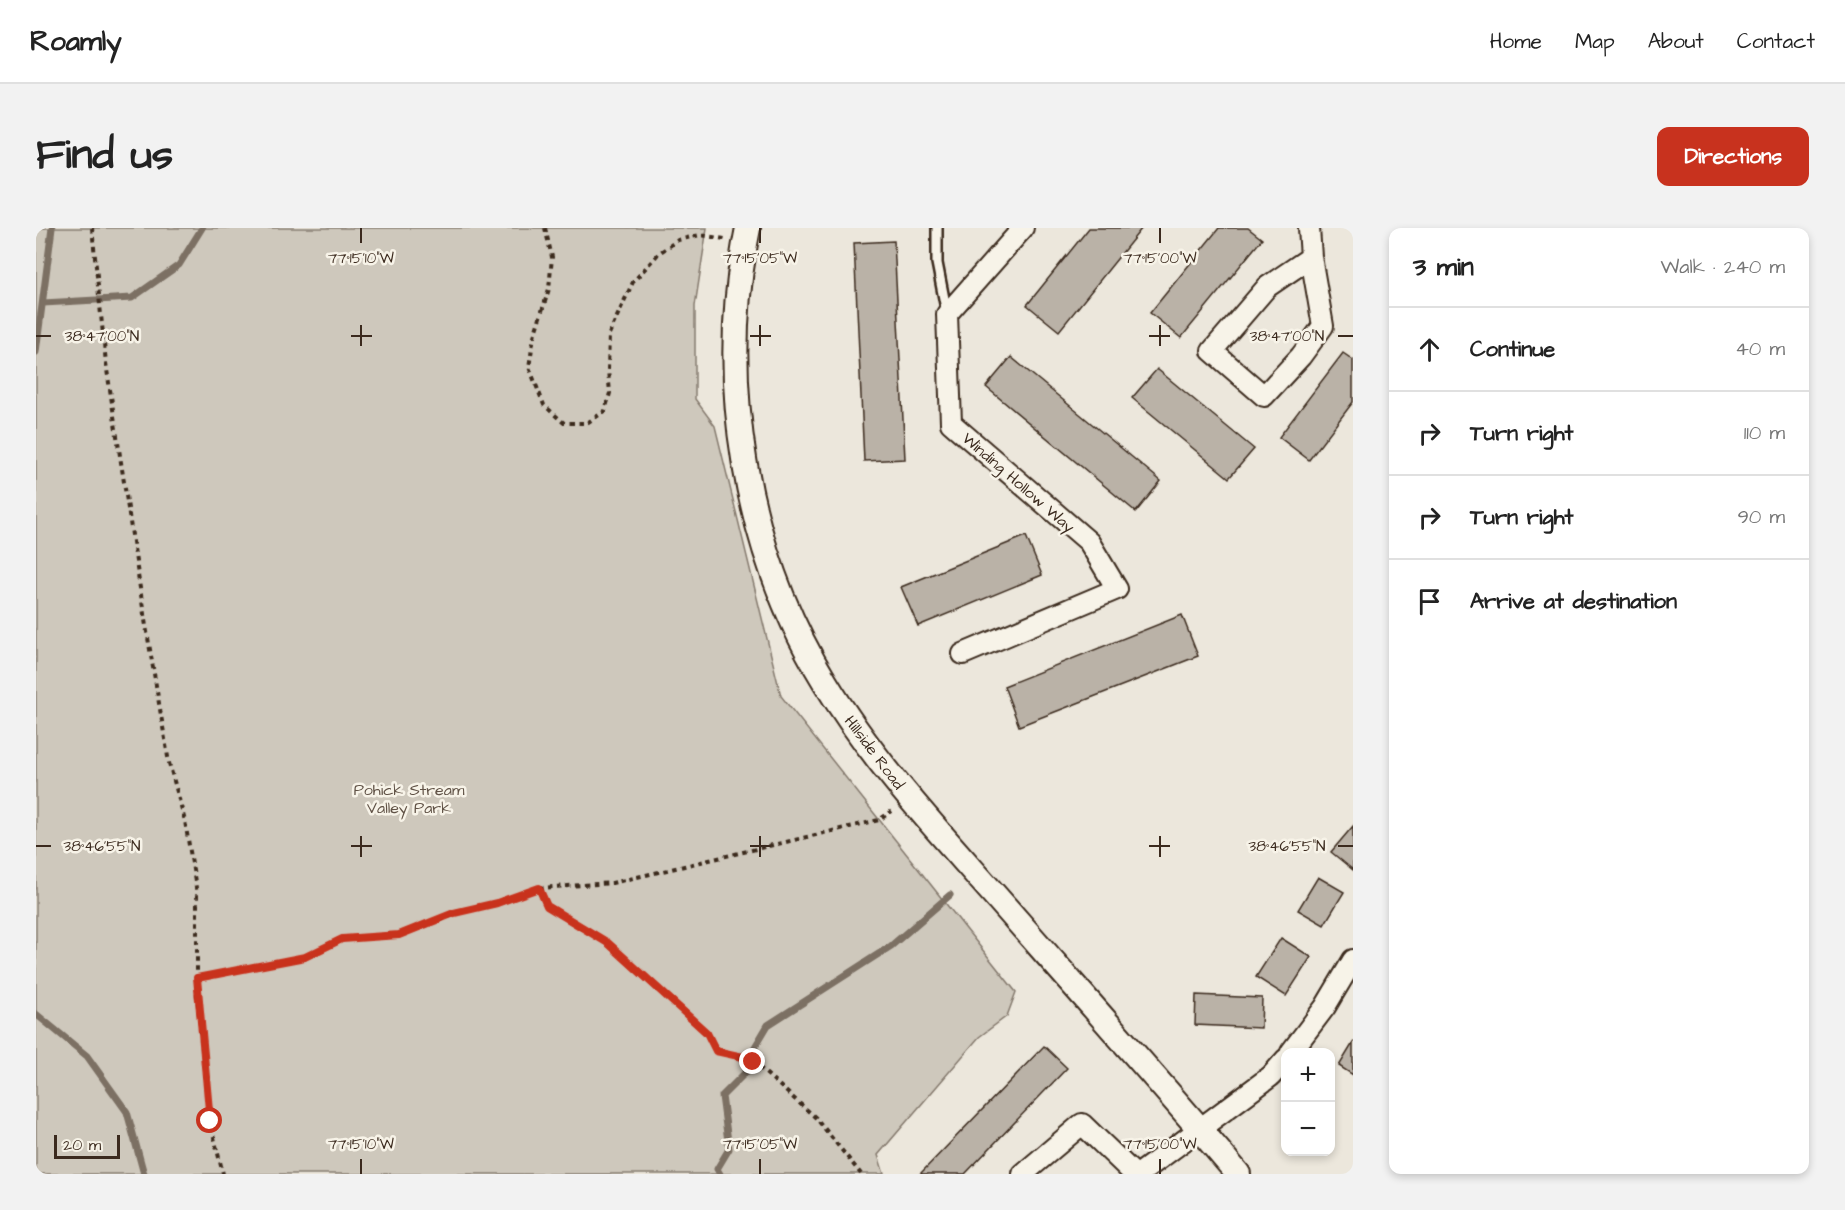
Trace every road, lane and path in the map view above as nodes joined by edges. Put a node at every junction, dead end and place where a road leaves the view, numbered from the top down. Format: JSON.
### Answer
{"nodes":[{"id":1,"x":92,"y":228,"type":"edge"},
{"id":2,"x":545,"y":228,"type":"edge"},
{"id":3,"x":937,"y":228,"type":"edge"},
{"id":4,"x":1023,"y":228,"type":"edge"},
{"id":5,"x":1309,"y":228,"type":"edge"},
{"id":6,"x":747,"y":237,"type":"edge"},
{"id":7,"x":1311,"y":256,"type":"junction"},
{"id":8,"x":947,"y":314,"type":"junction"},
{"id":9,"x":963,"y":654,"type":"dead end"},
{"id":10,"x":910,"y":798,"type":"junction"},
{"id":11,"x":539,"y":888,"type":"junction"},
{"id":12,"x":1353,"y":960,"type":"edge"},
{"id":13,"x":197,"y":978,"type":"junction"},
{"id":14,"x":1295,"y":1048,"type":"edge"},
{"id":15,"x":1281,"y":1065,"type":"edge"},
{"id":16,"x":1201,"y":1129,"type":"junction"},
{"id":17,"x":223,"y":1174,"type":"edge"},
{"id":18,"x":861,"y":1174,"type":"edge"},
{"id":19,"x":1023,"y":1174,"type":"edge"},
{"id":20,"x":1136,"y":1174,"type":"edge"},
{"id":21,"x":1238,"y":1174,"type":"edge"}],
"edges":[{"from":1,"to":13,"type":"path"},
{"from":2,"to":6,"type":"path"},
{"from":3,"to":8,"type":"lane"},
{"from":4,"to":8,"type":"street"},
{"from":5,"to":7,"type":"street"},
{"from":6,"to":10,"type":"street","name":"Hillside Road"},
{"from":7,"to":7,"type":"street"},
{"from":8,"to":9,"type":"street","name":"Winding Hollow Way"},
{"from":10,"to":11,"type":"path"},
{"from":10,"to":16,"type":"street","name":"Hillside Road"},
{"from":11,"to":13,"type":"path"},
{"from":11,"to":18,"type":"path"},
{"from":12,"to":14,"type":"street"},
{"from":13,"to":17,"type":"path"},
{"from":15,"to":16,"type":"street"},
{"from":16,"to":20,"type":"street"},
{"from":16,"to":21,"type":"street","name":"Hillside Road"},
{"from":19,"to":20,"type":"street"}]}
